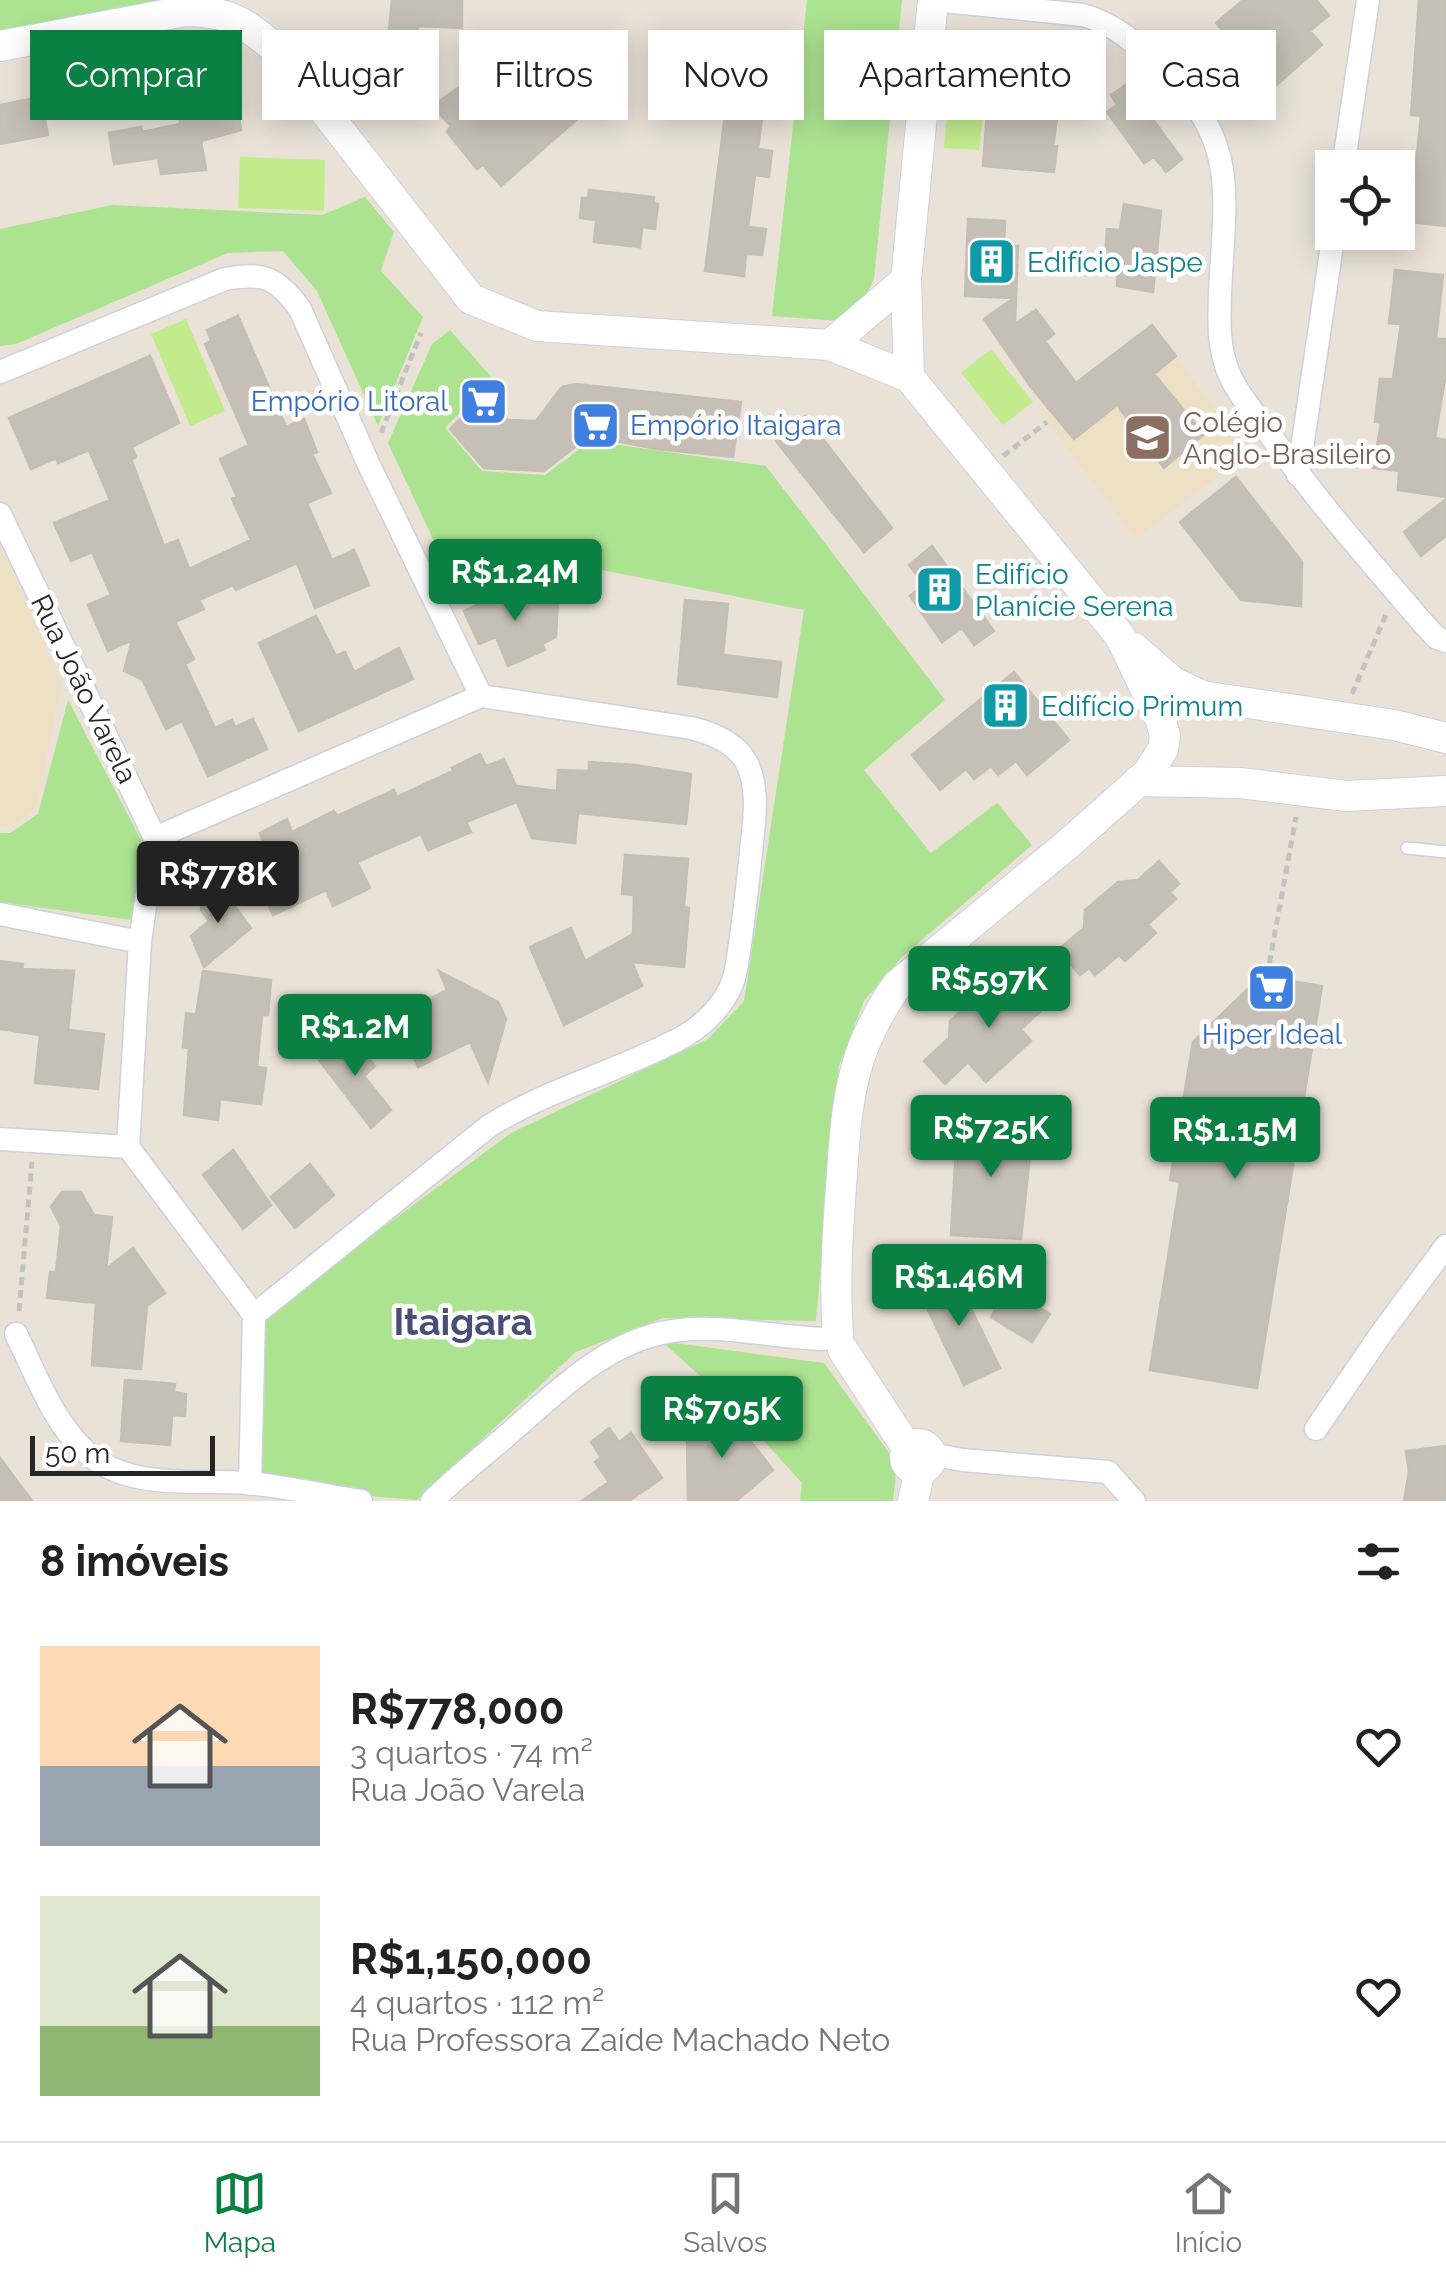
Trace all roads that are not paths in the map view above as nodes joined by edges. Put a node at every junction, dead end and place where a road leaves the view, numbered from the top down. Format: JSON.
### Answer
{"nodes":[{"id":1,"x":245,"y":0,"type":"edge"},
{"id":2,"x":934,"y":0,"type":"edge"},
{"id":3,"x":1368,"y":0,"type":"edge"},
{"id":4,"x":212,"y":6,"type":"edge"},
{"id":5,"x":264,"y":30,"type":"edge"},
{"id":6,"x":262,"y":38,"type":"edge"},
{"id":7,"x":0,"y":46,"type":"edge"},
{"id":8,"x":332,"y":120,"type":"edge"},
{"id":9,"x":1347,"y":150,"type":"edge"},
{"id":10,"x":1331,"y":250,"type":"edge"},
{"id":11,"x":906,"y":280,"type":"junction"},
{"id":12,"x":830,"y":345,"type":"junction"},
{"id":13,"x":0,"y":372,"type":"edge"},
{"id":14,"x":909,"y":377,"type":"junction"},
{"id":15,"x":1298,"y":475,"type":"junction"},
{"id":16,"x":0,"y":514,"type":"edge"},
{"id":17,"x":1120,"y":636,"type":"junction"},
{"id":18,"x":1446,"y":641,"type":"edge"},
{"id":19,"x":481,"y":696,"type":"junction"},
{"id":20,"x":1202,"y":696,"type":"junction"},
{"id":21,"x":1165,"y":736,"type":"junction"},
{"id":22,"x":1442,"y":743,"type":"edge"},
{"id":23,"x":1138,"y":781,"type":"junction"},
{"id":24,"x":1197,"y":781,"type":"junction"},
{"id":25,"x":1440,"y":785,"type":"edge"},
{"id":26,"x":155,"y":838,"type":"junction"},
{"id":27,"x":1406,"y":848,"type":"dead end"},
{"id":28,"x":1446,"y":852,"type":"edge"},
{"id":29,"x":0,"y":914,"type":"edge"},
{"id":30,"x":140,"y":942,"type":"junction"},
{"id":31,"x":0,"y":1140,"type":"edge"},
{"id":32,"x":128,"y":1147,"type":"junction"},
{"id":33,"x":1446,"y":1246,"type":"edge"},
{"id":34,"x":254,"y":1315,"type":"junction"},
{"id":35,"x":16,"y":1334,"type":"road end"},
{"id":36,"x":834,"y":1343,"type":"junction"},
{"id":37,"x":1316,"y":1429,"type":"dead end"},
{"id":38,"x":925,"y":1458,"type":"junction"},
{"id":39,"x":250,"y":1484,"type":"junction"},
{"id":40,"x":361,"y":1501,"type":"edge"},
{"id":41,"x":432,"y":1501,"type":"edge"},
{"id":42,"x":913,"y":1501,"type":"edge"},
{"id":43,"x":1134,"y":1501,"type":"edge"}],
"edges":[{"from":1,"to":5,"type":"street"},
{"from":2,"to":11,"type":"street"},
{"from":2,"to":15,"type":"street"},
{"from":3,"to":9,"type":"street"},
{"from":4,"to":6,"type":"street"},
{"from":4,"to":7,"type":"street"},
{"from":8,"to":12,"type":"street"},
{"from":10,"to":15,"type":"street"},
{"from":11,"to":12,"type":"street"},
{"from":11,"to":14,"type":"street"},
{"from":12,"to":14,"type":"street"},
{"from":13,"to":19,"type":"street"},
{"from":14,"to":17,"type":"street"},
{"from":15,"to":18,"type":"street"},
{"from":16,"to":26,"type":"street","name":"Rua João Varela"},
{"from":17,"to":20,"type":"street"},
{"from":17,"to":21,"type":"street"},
{"from":19,"to":26,"type":"street"},
{"from":19,"to":34,"type":"street"},
{"from":20,"to":21,"type":"street"},
{"from":20,"to":22,"type":"street"},
{"from":21,"to":23,"type":"street"},
{"from":21,"to":24,"type":"street"},
{"from":23,"to":24,"type":"street"},
{"from":23,"to":36,"type":"street"},
{"from":24,"to":25,"type":"street"},
{"from":26,"to":30,"type":"street"},
{"from":27,"to":28,"type":"lane"},
{"from":29,"to":30,"type":"street"},
{"from":30,"to":32,"type":"street"},
{"from":31,"to":32,"type":"street"},
{"from":32,"to":34,"type":"street"},
{"from":33,"to":37,"type":"street"},
{"from":34,"to":39,"type":"street"},
{"from":35,"to":39,"type":"street"},
{"from":36,"to":38,"type":"street"},
{"from":36,"to":41,"type":"street"},
{"from":38,"to":42,"type":"street"},
{"from":38,"to":43,"type":"street"},
{"from":39,"to":40,"type":"street"}]}
